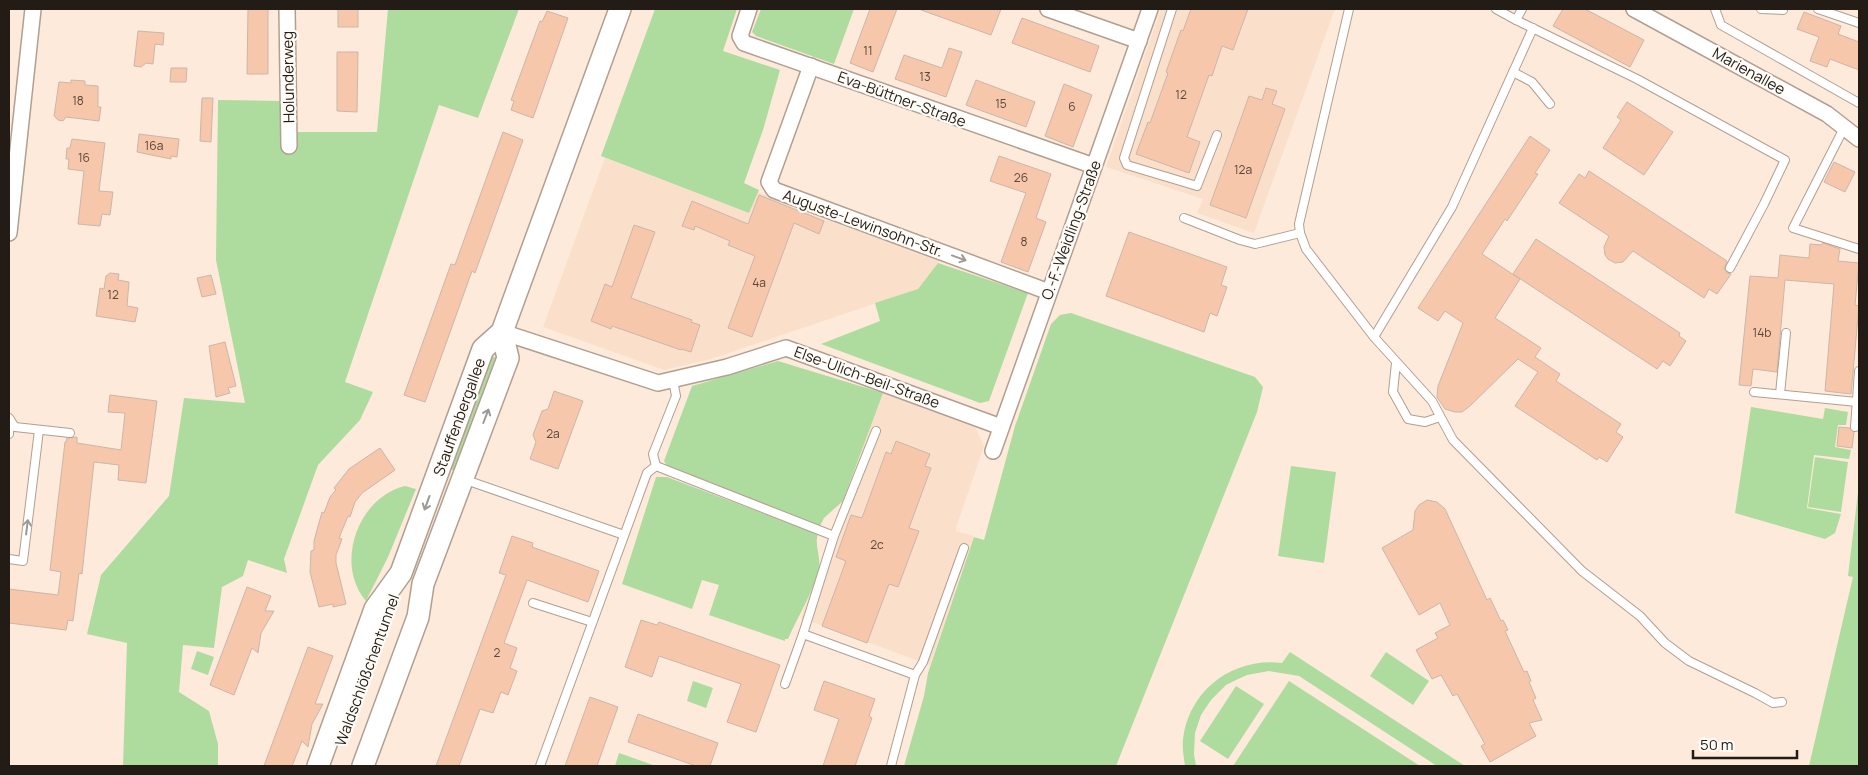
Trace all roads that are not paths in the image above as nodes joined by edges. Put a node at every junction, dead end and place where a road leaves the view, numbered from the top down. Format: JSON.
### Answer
{"nodes":[{"id":1,"x":33,"y":9,"type":"edge"},
{"id":2,"x":287,"y":9,"type":"edge"},
{"id":3,"x":620,"y":9,"type":"edge"},
{"id":4,"x":749,"y":9,"type":"edge"},
{"id":5,"x":1048,"y":9,"type":"edge"},
{"id":6,"x":1150,"y":9,"type":"edge"},
{"id":7,"x":1172,"y":9,"type":"edge"},
{"id":8,"x":1349,"y":9,"type":"edge"},
{"id":9,"x":1496,"y":9,"type":"edge"},
{"id":10,"x":1522,"y":9,"type":"edge"},
{"id":11,"x":1634,"y":9,"type":"edge"},
{"id":12,"x":1715,"y":9,"type":"edge"},
{"id":13,"x":1761,"y":9,"type":"edge"},
{"id":14,"x":1818,"y":9,"type":"edge"},
{"id":15,"x":1783,"y":10,"type":"dead end"},
{"id":16,"x":1839,"y":12,"type":"edge"},
{"id":17,"x":1516,"y":20,"type":"junction"},
{"id":18,"x":1859,"y":23,"type":"edge"},
{"id":19,"x":1533,"y":28,"type":"junction"},
{"id":20,"x":1139,"y":41,"type":"junction"},
{"id":21,"x":811,"y":66,"type":"junction"},
{"id":22,"x":1513,"y":72,"type":"junction"},
{"id":23,"x":1859,"y":103,"type":"edge"},
{"id":24,"x":1550,"y":104,"type":"dead end"},
{"id":25,"x":1844,"y":126,"type":"junction"},
{"id":26,"x":1217,"y":135,"type":"dead end"},
{"id":27,"x":1859,"y":139,"type":"edge"},
{"id":28,"x":289,"y":146,"type":"dead end"},
{"id":29,"x":1094,"y":166,"type":"junction"},
{"id":30,"x":1184,"y":218,"type":"dead end"},
{"id":31,"x":9,"y":232,"type":"edge"},
{"id":32,"x":1300,"y":232,"type":"junction"},
{"id":33,"x":1859,"y":249,"type":"edge"},
{"id":34,"x":1730,"y":268,"type":"dead end"},
{"id":35,"x":1049,"y":292,"type":"junction"},
{"id":36,"x":502,"y":332,"type":"junction"},
{"id":37,"x":1786,"y":334,"type":"dead end"},
{"id":38,"x":1374,"y":337,"type":"junction"},
{"id":39,"x":1396,"y":363,"type":"junction"},
{"id":40,"x":1859,"y":371,"type":"edge"},
{"id":41,"x":673,"y":380,"type":"junction"},
{"id":42,"x":1754,"y":392,"type":"dead end"},
{"id":43,"x":1780,"y":394,"type":"junction"},
{"id":44,"x":1857,"y":402,"type":"junction"},
{"id":45,"x":1440,"y":417,"type":"junction"},
{"id":46,"x":10,"y":419,"type":"edge"},
{"id":47,"x":1001,"y":426,"type":"junction"},
{"id":48,"x":1855,"y":427,"type":"dead end"},
{"id":49,"x":39,"y":430,"type":"junction"},
{"id":50,"x":876,"y":430,"type":"dead end"},
{"id":51,"x":70,"y":433,"type":"dead end"},
{"id":52,"x":9,"y":434,"type":"edge"},
{"id":53,"x":993,"y":451,"type":"dead end"},
{"id":54,"x":656,"y":466,"type":"junction"},
{"id":55,"x":463,"y":479,"type":"junction"},
{"id":56,"x":624,"y":534,"type":"junction"},
{"id":57,"x":834,"y":536,"type":"junction"},
{"id":58,"x":964,"y":548,"type":"dead end"},
{"id":59,"x":9,"y":559,"type":"edge"},
{"id":60,"x":401,"y":573,"type":"junction"},
{"id":61,"x":423,"y":584,"type":"junction"},
{"id":62,"x":533,"y":603,"type":"dead end"},
{"id":63,"x":592,"y":622,"type":"junction"},
{"id":64,"x":804,"y":634,"type":"junction"},
{"id":65,"x":915,"y":675,"type":"junction"},
{"id":66,"x":785,"y":684,"type":"dead end"},
{"id":67,"x":1782,"y":702,"type":"dead end"},
{"id":68,"x":318,"y":766,"type":"edge"},
{"id":69,"x":332,"y":766,"type":"edge"},
{"id":70,"x":349,"y":766,"type":"edge"},
{"id":71,"x":363,"y":766,"type":"edge"},
{"id":72,"x":540,"y":766,"type":"edge"},
{"id":73,"x":891,"y":766,"type":"edge"}],
"edges":[{"from":1,"to":31,"type":"street"},
{"from":2,"to":28,"type":"street","name":"Holunderweg"},
{"from":3,"to":36,"type":"main road"},
{"from":4,"to":21,"type":"street","name":"Eva-Büttner-Straße"},
{"from":5,"to":20,"type":"street"},
{"from":6,"to":20,"type":"street","name":"O.-F.-Weidling-Straße"},
{"from":7,"to":26,"type":"lane"},
{"from":8,"to":32,"type":"lane"},
{"from":9,"to":17,"type":"lane"},
{"from":10,"to":17,"type":"lane"},
{"from":11,"to":25,"type":"street","name":"Marienallee"},
{"from":12,"to":23,"type":"lane"},
{"from":13,"to":15,"type":"lane"},
{"from":14,"to":16,"type":"lane"},
{"from":16,"to":18,"type":"lane"},
{"from":17,"to":19,"type":"lane"},
{"from":19,"to":22,"type":"lane"},
{"from":19,"to":34,"type":"lane"},
{"from":20,"to":29,"type":"street","name":"O.-F.-Weidling-Straße"},
{"from":21,"to":29,"type":"street","name":"Eva-Büttner-Straße"},
{"from":21,"to":35,"type":"street","name":"Auguste-Lewinsohn-Str.","one_way":true},
{"from":22,"to":24,"type":"lane"},
{"from":22,"to":38,"type":"lane"},
{"from":25,"to":27,"type":"street","name":"Marienallee"},
{"from":25,"to":33,"type":"lane"},
{"from":29,"to":35,"type":"street","name":"O.-F.-Weidling-Straße"},
{"from":30,"to":32,"type":"lane"},
{"from":32,"to":38,"type":"lane"},
{"from":35,"to":47,"type":"street","name":"O.-F.-Weidling-Straße"},
{"from":36,"to":41,"type":"street","name":"Else-Ulich-Beil-Straße"},
{"from":55,"to":36,"type":"main road","name":"Stauffenbergallee","one_way":true},
{"from":36,"to":60,"type":"main road","name":"Stauffenbergallee","one_way":true},
{"from":37,"to":43,"type":"lane"},
{"from":38,"to":39,"type":"lane"},
{"from":39,"to":45,"type":"lane"},
{"from":39,"to":45,"type":"lane"},
{"from":40,"to":44,"type":"lane"},
{"from":41,"to":47,"type":"street","name":"Else-Ulich-Beil-Straße"},
{"from":41,"to":54,"type":"lane"},
{"from":42,"to":43,"type":"lane"},
{"from":43,"to":44,"type":"lane"},
{"from":44,"to":48,"type":"lane"},
{"from":45,"to":67,"type":"lane"},
{"from":46,"to":49,"type":"lane"},
{"from":46,"to":52,"type":"lane"},
{"from":47,"to":53,"type":"street","name":"O.-F.-Weidling-Straße"},
{"from":49,"to":51,"type":"lane"},
{"from":59,"to":49,"type":"lane","one_way":true},
{"from":50,"to":57,"type":"lane"},
{"from":54,"to":56,"type":"lane"},
{"from":54,"to":57,"type":"lane"},
{"from":55,"to":56,"type":"lane"},
{"from":55,"to":61,"type":"main road","name":"Stauffenbergallee"},
{"from":56,"to":63,"type":"lane"},
{"from":57,"to":64,"type":"lane"},
{"from":58,"to":65,"type":"lane"},
{"from":60,"to":68,"type":"main road","name":"Stauffenbergallee"},
{"from":60,"to":69,"type":"main road","name":"Waldschlößchentunnel"},
{"from":61,"to":70,"type":"main road","name":"Waldschlößchentunnel"},
{"from":61,"to":71,"type":"main road","name":"Stauffenbergallee"},
{"from":62,"to":63,"type":"lane"},
{"from":63,"to":72,"type":"lane"},
{"from":64,"to":65,"type":"lane"},
{"from":64,"to":66,"type":"lane"},
{"from":65,"to":73,"type":"lane"}]}
